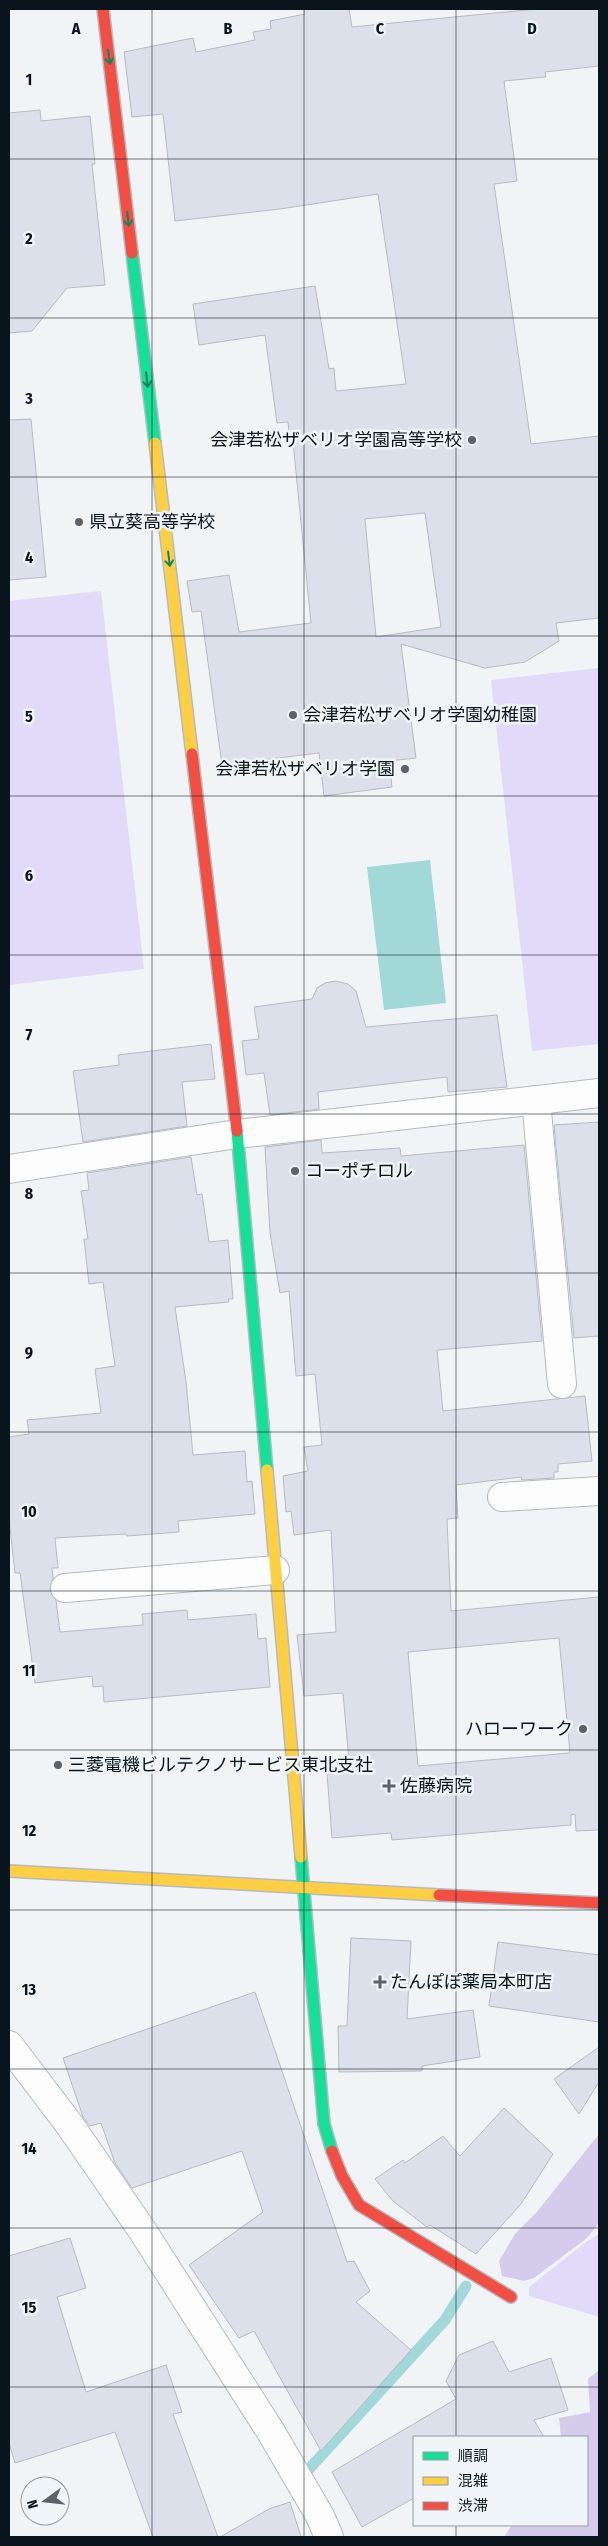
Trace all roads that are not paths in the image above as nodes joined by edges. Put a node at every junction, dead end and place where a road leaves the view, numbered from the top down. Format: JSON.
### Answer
{"nodes":[{"id":1,"x":103,"y":9,"type":"edge"},
{"id":2,"x":599,"y":1094,"type":"edge"},
{"id":3,"x":536,"y":1100,"type":"junction"},
{"id":4,"x":238,"y":1134,"type":"junction"},
{"id":5,"x":9,"y":1169,"type":"edge"},
{"id":6,"x":562,"y":1384,"type":"dead end"},
{"id":7,"x":599,"y":1491,"type":"edge"},
{"id":8,"x":502,"y":1498,"type":"dead end"},
{"id":9,"x":275,"y":1570,"type":"junction"},
{"id":10,"x":65,"y":1588,"type":"dead end"},
{"id":11,"x":9,"y":1871,"type":"edge"},
{"id":12,"x":302,"y":1888,"type":"junction"},
{"id":13,"x":599,"y":1903,"type":"edge"},
{"id":14,"x":9,"y":2045,"type":"edge"},
{"id":15,"x":511,"y":2297,"type":"dead end"},
{"id":16,"x":329,"y":2537,"type":"edge"}],
"edges":[{"from":1,"to":4,"type":"street","one_way":true},
{"from":2,"to":3,"type":"street"},
{"from":3,"to":4,"type":"street"},
{"from":3,"to":6,"type":"street"},
{"from":4,"to":5,"type":"street"},
{"from":4,"to":9,"type":"street"},
{"from":7,"to":8,"type":"street"},
{"from":9,"to":10,"type":"street"},
{"from":9,"to":12,"type":"street"},
{"from":11,"to":12,"type":"street"},
{"from":12,"to":13,"type":"street"},
{"from":12,"to":15,"type":"street"},
{"from":14,"to":16,"type":"street"}]}
